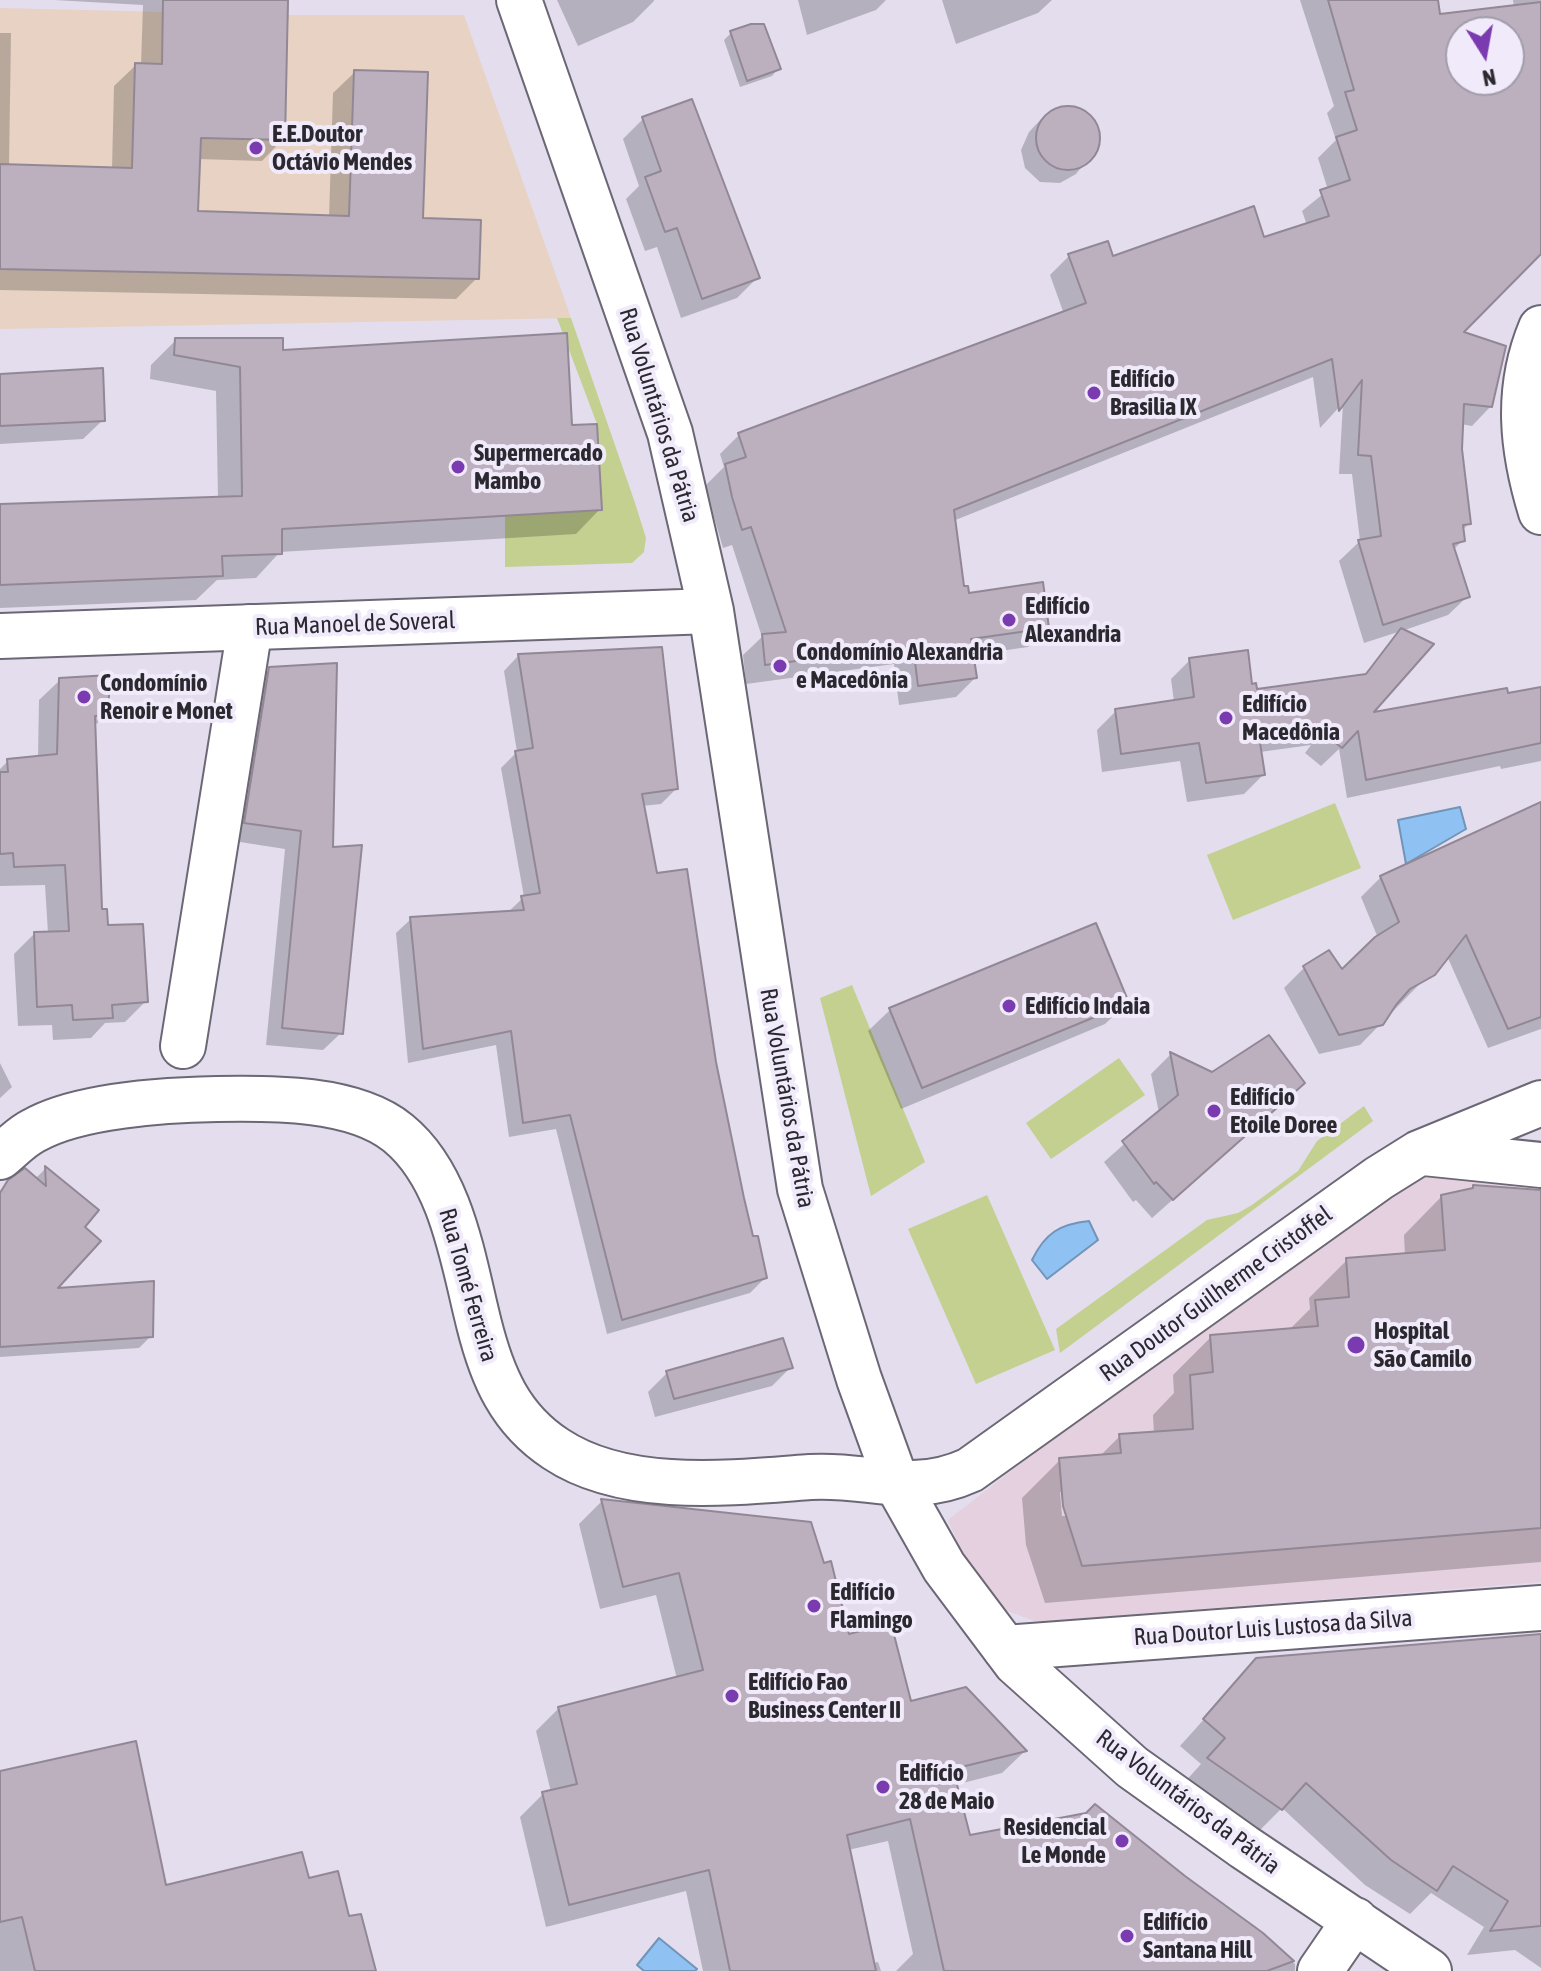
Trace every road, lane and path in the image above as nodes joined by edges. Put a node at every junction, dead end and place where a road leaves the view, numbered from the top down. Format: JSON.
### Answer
{"nodes":[{"id":1,"x":519,"y":0,"type":"edge"},
{"id":2,"x":1541,"y":328,"type":"edge"},
{"id":3,"x":1541,"y":512,"type":"edge"},
{"id":4,"x":711,"y":611,"type":"junction"},
{"id":5,"x":250,"y":627,"type":"junction"},
{"id":6,"x":0,"y":636,"type":"edge"},
{"id":7,"x":183,"y":1046,"type":"dead end"},
{"id":8,"x":1541,"y":1103,"type":"edge"},
{"id":9,"x":1419,"y":1153,"type":"junction"},
{"id":10,"x":0,"y":1157,"type":"edge"},
{"id":11,"x":1541,"y":1165,"type":"edge"},
{"id":12,"x":897,"y":1484,"type":"junction"},
{"id":13,"x":1541,"y":1608,"type":"edge"},
{"id":14,"x":1005,"y":1648,"type":"junction"},
{"id":15,"x":1355,"y":1920,"type":"junction"},
{"id":16,"x":1320,"y":1971,"type":"edge"},
{"id":17,"x":1429,"y":1971,"type":"edge"}],
"edges":[{"from":1,"to":4,"type":"main road","name":"Rua Voluntários da Pátria"},
{"from":2,"to":3,"type":"main road"},
{"from":4,"to":5,"type":"main road","name":"Rua Manoel de Soveral"},
{"from":4,"to":12,"type":"main road","name":"Rua Voluntários da Pátria"},
{"from":5,"to":6,"type":"main road","name":"Rua Manoel de Soveral"},
{"from":5,"to":7,"type":"main road"},
{"from":8,"to":9,"type":"main road","name":"Rua Doutor Guilherme Cristoffel"},
{"from":9,"to":11,"type":"main road"},
{"from":9,"to":12,"type":"main road","name":"Rua Doutor Guilherme Cristoffel"},
{"from":10,"to":12,"type":"main road","name":"Rua Tomé Ferreira"},
{"from":12,"to":14,"type":"main road","name":"Rua Voluntários da Pátria"},
{"from":13,"to":14,"type":"main road","name":"Rua Doutor Luis Lustosa da Silva"},
{"from":14,"to":15,"type":"main road","name":"Rua Voluntários da Pátria"},
{"from":15,"to":16,"type":"main road"},
{"from":15,"to":17,"type":"main road","name":"Rua Voluntários da Pátria"}]}
